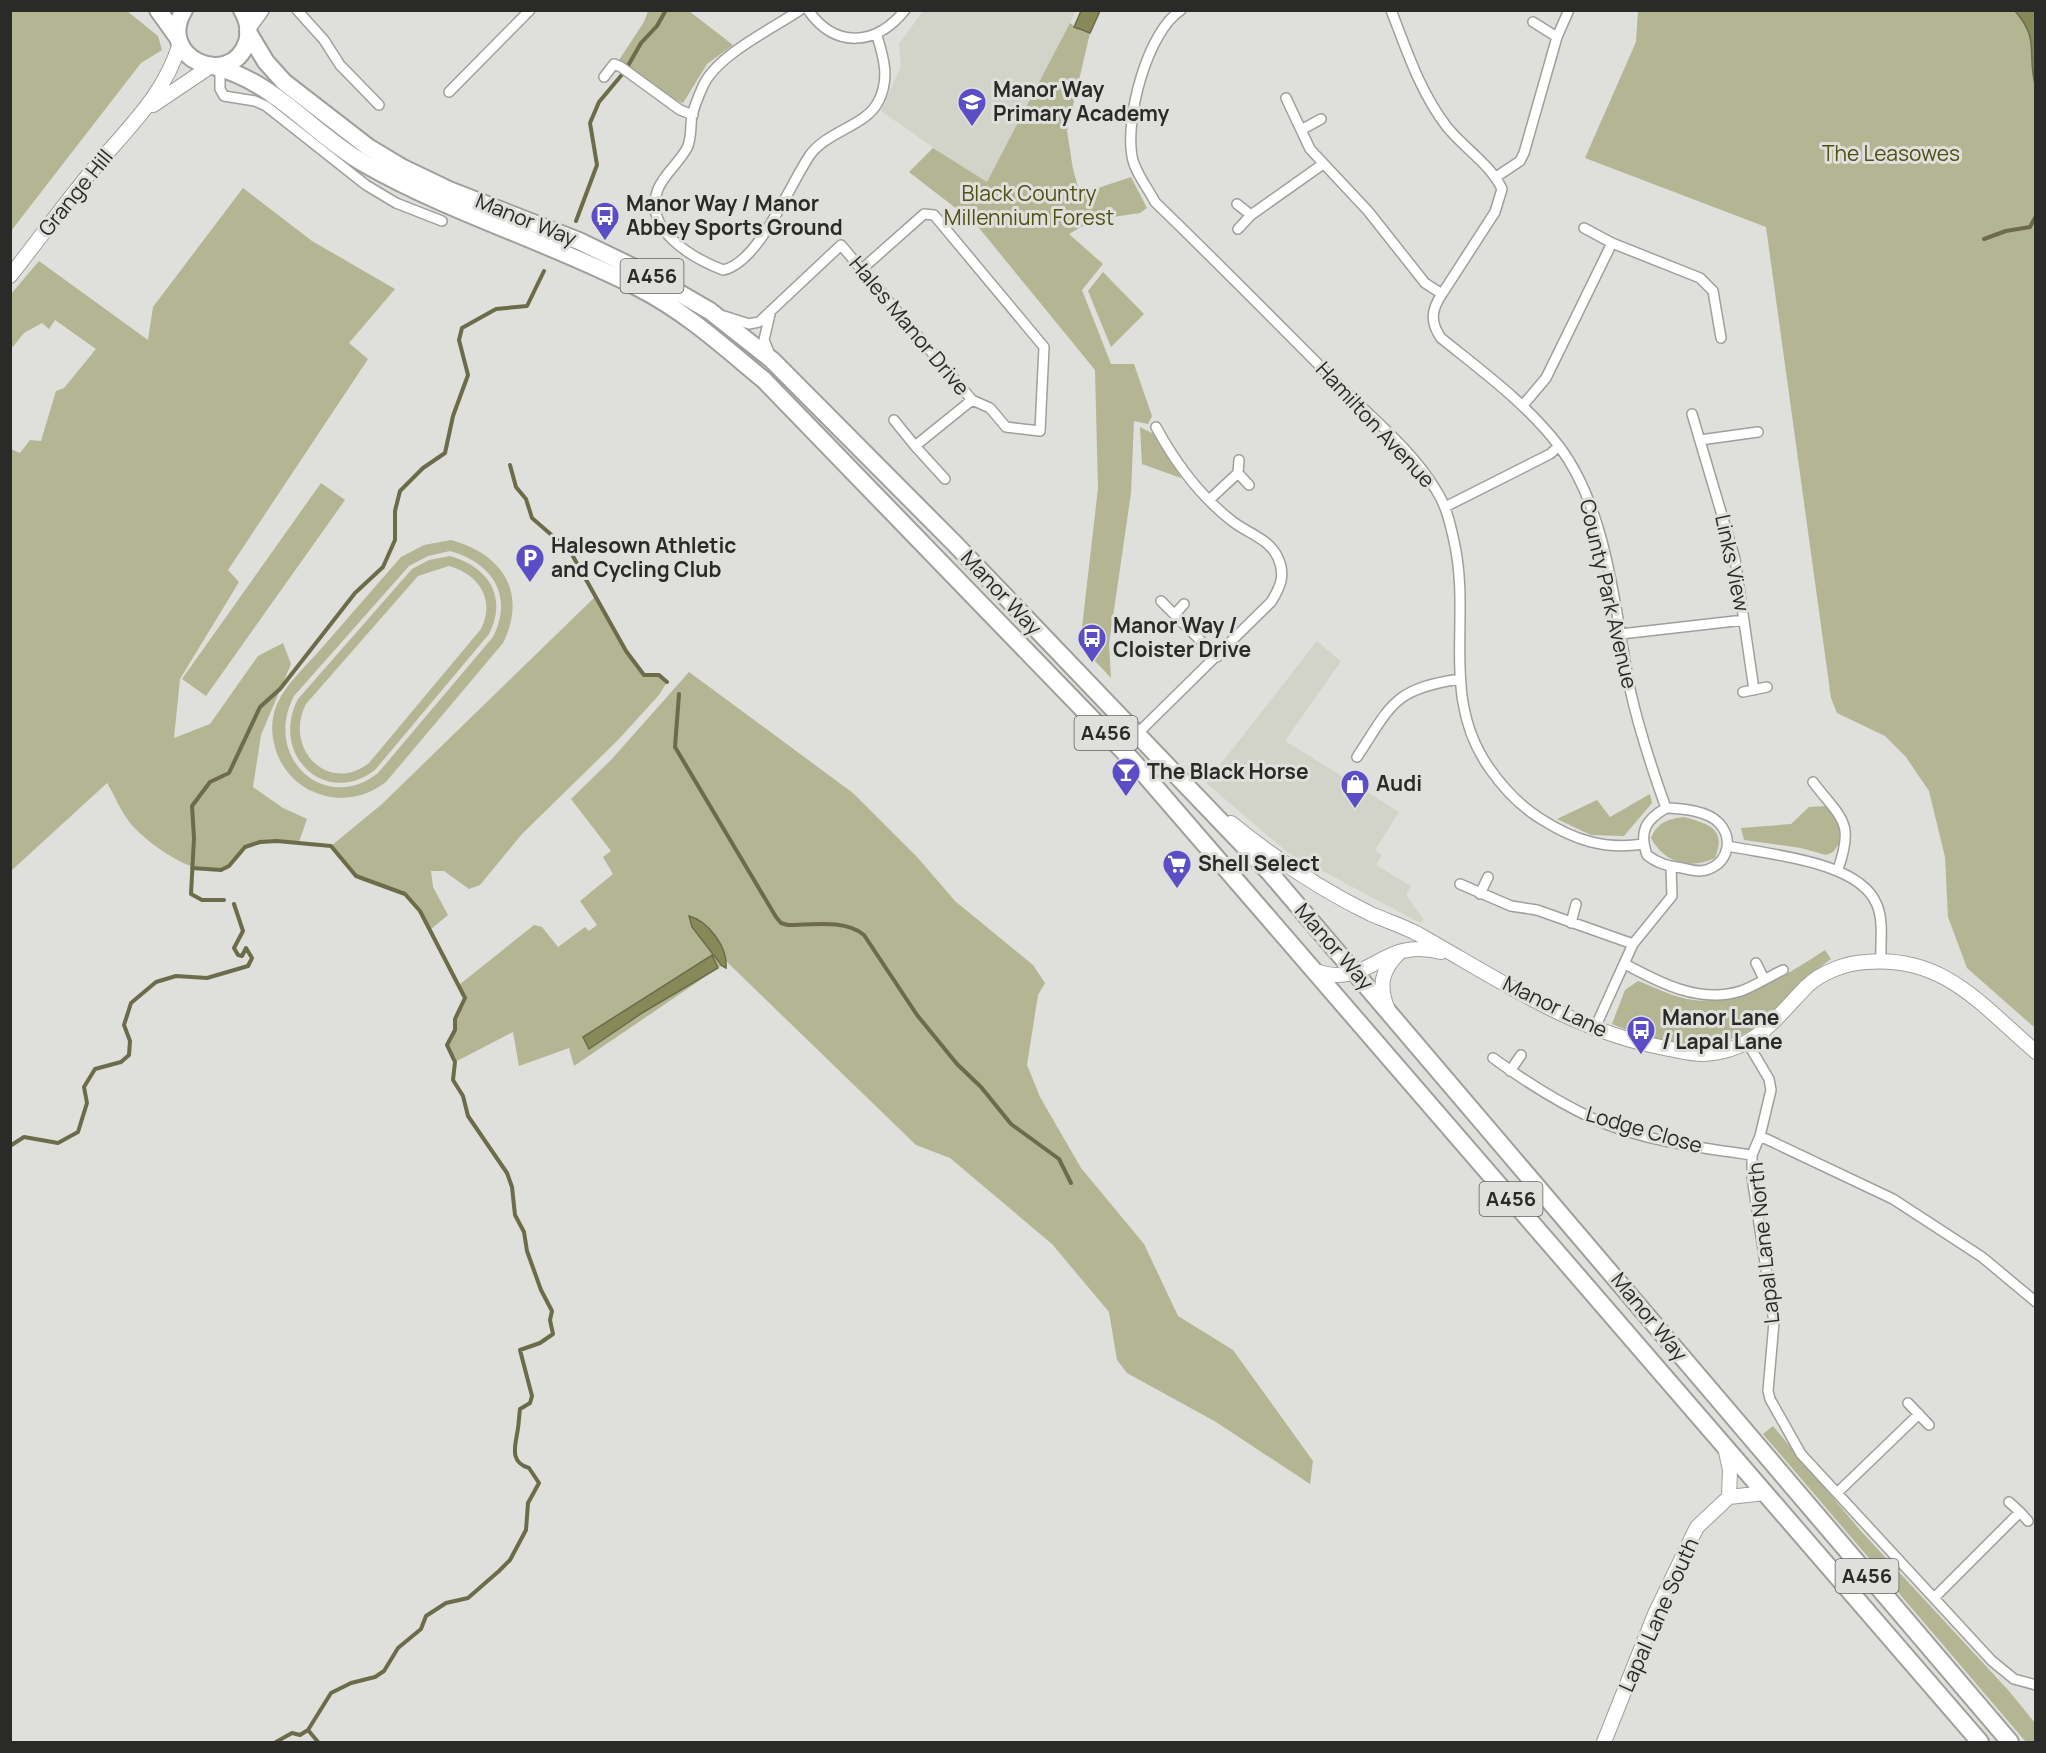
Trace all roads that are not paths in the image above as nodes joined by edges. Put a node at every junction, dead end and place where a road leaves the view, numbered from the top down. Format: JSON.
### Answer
{"nodes":[{"id":1,"x":158,"y":10,"type":"edge"},
{"id":2,"x":184,"y":10,"type":"edge"},
{"id":3,"x":242,"y":10,"type":"edge"},
{"id":4,"x":261,"y":10,"type":"edge"},
{"id":5,"x":297,"y":10,"type":"edge"},
{"id":6,"x":530,"y":10,"type":"edge"},
{"id":7,"x":800,"y":10,"type":"edge"},
{"id":8,"x":808,"y":10,"type":"edge"},
{"id":9,"x":905,"y":10,"type":"edge"},
{"id":10,"x":1181,"y":10,"type":"edge"},
{"id":11,"x":1390,"y":10,"type":"edge"},
{"id":12,"x":1568,"y":12,"type":"dead end"},
{"id":13,"x":1533,"y":22,"type":"dead end"},
{"id":14,"x":248,"y":30,"type":"junction"},
{"id":15,"x":876,"y":36,"type":"junction"},
{"id":16,"x":1557,"y":37,"type":"junction"},
{"id":17,"x":179,"y":41,"type":"junction"},
{"id":18,"x":216,"y":66,"type":"junction"},
{"id":19,"x":604,"y":77,"type":"dead end"},
{"id":20,"x":449,"y":92,"type":"dead end"},
{"id":21,"x":1286,"y":98,"type":"dead end"},
{"id":22,"x":379,"y":105,"type":"dead end"},
{"id":23,"x":144,"y":112,"type":"junction"},
{"id":24,"x":693,"y":115,"type":"junction"},
{"id":25,"x":291,"y":117,"type":"junction"},
{"id":26,"x":1321,"y":119,"type":"dead end"},
{"id":27,"x":1301,"y":130,"type":"junction"},
{"id":28,"x":1323,"y":164,"type":"junction"},
{"id":29,"x":1496,"y":177,"type":"junction"},
{"id":30,"x":1237,"y":204,"type":"dead end"},
{"id":31,"x":1251,"y":215,"type":"junction"},
{"id":32,"x":442,"y":221,"type":"dead end"},
{"id":33,"x":1584,"y":228,"type":"dead end"},
{"id":34,"x":1238,"y":229,"type":"dead end"},
{"id":35,"x":1612,"y":243,"type":"junction"},
{"id":36,"x":862,"y":269,"type":"junction"},
{"id":37,"x":10,"y":276,"type":"edge"},
{"id":38,"x":1442,"y":294,"type":"junction"},
{"id":39,"x":710,"y":311,"type":"junction"},
{"id":40,"x":770,"y":314,"type":"junction"},
{"id":41,"x":1721,"y":338,"type":"dead end"},
{"id":42,"x":772,"y":360,"type":"junction"},
{"id":43,"x":972,"y":400,"type":"junction"},
{"id":44,"x":1524,"y":404,"type":"junction"},
{"id":45,"x":1692,"y":414,"type":"dead end"},
{"id":46,"x":894,"y":420,"type":"dead end"},
{"id":47,"x":1156,"y":427,"type":"dead end"},
{"id":48,"x":1758,"y":432,"type":"dead end"},
{"id":49,"x":1700,"y":440,"type":"junction"},
{"id":50,"x":915,"y":446,"type":"junction"},
{"id":51,"x":1559,"y":446,"type":"junction"},
{"id":52,"x":1239,"y":460,"type":"dead end"},
{"id":53,"x":1238,"y":473,"type":"junction"},
{"id":54,"x":945,"y":479,"type":"dead end"},
{"id":55,"x":1249,"y":485,"type":"dead end"},
{"id":56,"x":1209,"y":500,"type":"junction"},
{"id":57,"x":1445,"y":507,"type":"junction"},
{"id":58,"x":1161,"y":601,"type":"dead end"},
{"id":59,"x":1184,"y":604,"type":"dead end"},
{"id":60,"x":1176,"y":613,"type":"junction"},
{"id":61,"x":1744,"y":620,"type":"junction"},
{"id":62,"x":1620,"y":634,"type":"junction"},
{"id":63,"x":1217,"y":657,"type":"junction"},
{"id":64,"x":1460,"y":679,"type":"junction"},
{"id":65,"x":1767,"y":687,"type":"dead end"},
{"id":66,"x":1754,"y":690,"type":"junction"},
{"id":67,"x":1743,"y":692,"type":"dead end"},
{"id":68,"x":1137,"y":734,"type":"junction"},
{"id":69,"x":1357,"y":757,"type":"dead end"},
{"id":70,"x":1813,"y":782,"type":"dead end"},
{"id":71,"x":1201,"y":800,"type":"junction"},
{"id":72,"x":1666,"y":807,"type":"junction"},
{"id":73,"x":1643,"y":844,"type":"junction"},
{"id":74,"x":1728,"y":846,"type":"junction"},
{"id":75,"x":1671,"y":867,"type":"junction"},
{"id":76,"x":1838,"y":869,"type":"junction"},
{"id":77,"x":1488,"y":877,"type":"dead end"},
{"id":78,"x":1460,"y":884,"type":"dead end"},
{"id":79,"x":1480,"y":894,"type":"junction"},
{"id":80,"x":1576,"y":904,"type":"dead end"},
{"id":81,"x":1571,"y":923,"type":"junction"},
{"id":82,"x":1399,"y":925,"type":"junction"},
{"id":83,"x":1633,"y":944,"type":"junction"},
{"id":84,"x":1405,"y":949,"type":"junction"},
{"id":85,"x":1449,"y":954,"type":"junction"},
{"id":86,"x":1881,"y":960,"type":"junction"},
{"id":87,"x":1756,"y":963,"type":"dead end"},
{"id":88,"x":1625,"y":964,"type":"junction"},
{"id":89,"x":1783,"y":970,"type":"dead end"},
{"id":90,"x":1315,"y":971,"type":"junction"},
{"id":91,"x":1358,"y":973,"type":"junction"},
{"id":92,"x":1764,"y":979,"type":"junction"},
{"id":93,"x":1389,"y":1011,"type":"junction"},
{"id":94,"x":1594,"y":1030,"type":"junction"},
{"id":95,"x":1747,"y":1042,"type":"junction"},
{"id":96,"x":2036,"y":1052,"type":"edge"},
{"id":97,"x":1521,"y":1055,"type":"dead end"},
{"id":98,"x":1493,"y":1058,"type":"dead end"},
{"id":99,"x":1510,"y":1071,"type":"junction"},
{"id":100,"x":1760,"y":1136,"type":"junction"},
{"id":101,"x":1752,"y":1155,"type":"junction"},
{"id":102,"x":2036,"y":1302,"type":"edge"},
{"id":103,"x":1908,"y":1403,"type":"dead end"},
{"id":104,"x":1919,"y":1414,"type":"junction"},
{"id":105,"x":1929,"y":1425,"type":"dead end"},
{"id":106,"x":1725,"y":1448,"type":"junction"},
{"id":107,"x":1837,"y":1492,"type":"junction"},
{"id":108,"x":1765,"y":1493,"type":"junction"},
{"id":109,"x":1729,"y":1497,"type":"junction"},
{"id":110,"x":2009,"y":1502,"type":"dead end"},
{"id":111,"x":2020,"y":1512,"type":"junction"},
{"id":112,"x":2028,"y":1521,"type":"dead end"},
{"id":113,"x":1935,"y":1597,"type":"junction"},
{"id":114,"x":2036,"y":1685,"type":"edge"},
{"id":115,"x":1604,"y":1743,"type":"edge"},
{"id":116,"x":1980,"y":1743,"type":"edge"},
{"id":117,"x":2010,"y":1743,"type":"edge"}],
"edges":[{"from":1,"to":17,"type":"highway","number":"A456"},
{"from":2,"to":17,"type":"highway"},
{"from":3,"to":14,"type":"highway","number":"A456"},
{"from":4,"to":14,"type":"main road"},
{"from":5,"to":22,"type":"street"},
{"from":6,"to":20,"type":"street"},
{"from":7,"to":24,"type":"street"},
{"from":8,"to":15,"type":"street"},
{"from":9,"to":15,"type":"street"},
{"from":10,"to":57,"type":"street","name":"Hamilton Avenue"},
{"from":11,"to":29,"type":"street"},
{"from":12,"to":16,"type":"street"},
{"from":13,"to":16,"type":"street"},
{"from":14,"to":18,"type":"highway"},
{"from":14,"to":39,"type":"highway","name":"Manor Way","number":"A456"},
{"from":15,"to":24,"type":"street"},
{"from":16,"to":29,"type":"street"},
{"from":17,"to":18,"type":"highway","number":"A456"},
{"from":17,"to":23,"type":"main road","name":"Grange Hill"},
{"from":18,"to":23,"type":"main road","name":"Grange Hill"},
{"from":18,"to":25,"type":"highway","name":"Manor Way","number":"A456"},
{"from":18,"to":25,"type":"street"},
{"from":19,"to":24,"type":"street"},
{"from":21,"to":27,"type":"street"},
{"from":23,"to":37,"type":"main road","name":"Grange Hill"},
{"from":25,"to":32,"type":"street"},
{"from":25,"to":90,"type":"highway","name":"Manor Way","number":"A456"},
{"from":26,"to":27,"type":"street"},
{"from":27,"to":28,"type":"street"},
{"from":28,"to":31,"type":"street"},
{"from":28,"to":38,"type":"street"},
{"from":29,"to":38,"type":"street"},
{"from":30,"to":31,"type":"street"},
{"from":31,"to":34,"type":"street"},
{"from":33,"to":35,"type":"street"},
{"from":35,"to":41,"type":"street"},
{"from":35,"to":44,"type":"street"},
{"from":36,"to":40,"type":"street","name":"Hales Manor Drive"},
{"from":36,"to":43,"type":"street","name":"Hales Manor Drive"},
{"from":36,"to":43,"type":"street"},
{"from":38,"to":44,"type":"street","name":"County Park Avenue"},
{"from":39,"to":40,"type":"street","name":"Hales Manor Drive"},
{"from":39,"to":42,"type":"highway","name":"Manor Way","number":"A456"},
{"from":40,"to":42,"type":"street"},
{"from":42,"to":68,"type":"highway","name":"Manor Way","number":"A456"},
{"from":43,"to":50,"type":"street","name":"Hales Manor Drive"},
{"from":44,"to":51,"type":"street","name":"County Park Avenue"},
{"from":45,"to":49,"type":"street","name":"Links View"},
{"from":46,"to":50,"type":"street"},
{"from":47,"to":56,"type":"street"},
{"from":48,"to":49,"type":"street"},
{"from":49,"to":61,"type":"street","name":"Links View"},
{"from":50,"to":54,"type":"street"},
{"from":51,"to":57,"type":"street"},
{"from":51,"to":62,"type":"street","name":"County Park Avenue"},
{"from":52,"to":53,"type":"street"},
{"from":53,"to":55,"type":"street"},
{"from":53,"to":56,"type":"street"},
{"from":56,"to":63,"type":"street"},
{"from":57,"to":64,"type":"street","name":"Hamilton Avenue"},
{"from":58,"to":60,"type":"street"},
{"from":59,"to":60,"type":"street"},
{"from":60,"to":63,"type":"street"},
{"from":61,"to":62,"type":"street"},
{"from":61,"to":66,"type":"street","name":"Links View"},
{"from":62,"to":72,"type":"street","name":"County Park Avenue"},
{"from":63,"to":68,"type":"street"},
{"from":64,"to":69,"type":"street"},
{"from":64,"to":73,"type":"street","name":"Hamilton Avenue"},
{"from":65,"to":66,"type":"street"},
{"from":66,"to":67,"type":"street"},
{"from":68,"to":71,"type":"highway","name":"Manor Way","number":"A456"},
{"from":70,"to":76,"type":"street"},
{"from":71,"to":82,"type":"main road","name":"Manor Lane"},
{"from":71,"to":91,"type":"highway","name":"Manor Way","number":"A456"},
{"from":72,"to":73,"type":"street"},
{"from":72,"to":74,"type":"street"},
{"from":73,"to":75,"type":"street"},
{"from":74,"to":75,"type":"street"},
{"from":74,"to":76,"type":"street"},
{"from":75,"to":83,"type":"street"},
{"from":76,"to":86,"type":"street"},
{"from":77,"to":79,"type":"street"},
{"from":78,"to":79,"type":"street"},
{"from":79,"to":81,"type":"street"},
{"from":80,"to":81,"type":"street"},
{"from":81,"to":83,"type":"street"},
{"from":82,"to":84,"type":"main road"},
{"from":82,"to":85,"type":"main road","name":"Manor Lane"},
{"from":83,"to":88,"type":"street"},
{"from":84,"to":85,"type":"main road","name":"Manor Lane"},
{"from":84,"to":91,"type":"main road","name":"Manor Lane"},
{"from":84,"to":93,"type":"main road"},
{"from":85,"to":94,"type":"main road","name":"Manor Lane"},
{"from":86,"to":95,"type":"main road","name":"Manor Lane"},
{"from":86,"to":96,"type":"main road","name":"Manor Lane"},
{"from":87,"to":92,"type":"street"},
{"from":88,"to":92,"type":"street"},
{"from":88,"to":94,"type":"street"},
{"from":89,"to":92,"type":"street"},
{"from":90,"to":91,"type":"main road","name":"Manor Lane"},
{"from":90,"to":106,"type":"highway","name":"Manor Way","number":"A456"},
{"from":91,"to":93,"type":"highway","name":"Manor Way","number":"A456"},
{"from":93,"to":117,"type":"highway","name":"Manor Way","number":"A456"},
{"from":94,"to":95,"type":"main road","name":"Manor Lane"},
{"from":95,"to":100,"type":"street","name":"Lapal Lane North"},
{"from":97,"to":99,"type":"street"},
{"from":98,"to":99,"type":"street","name":"Lodge Close"},
{"from":99,"to":101,"type":"street","name":"Lodge Close"},
{"from":100,"to":101,"type":"street","name":"Lapal Lane North"},
{"from":100,"to":102,"type":"street"},
{"from":101,"to":107,"type":"street","name":"Lapal Lane North"},
{"from":103,"to":104,"type":"street"},
{"from":104,"to":105,"type":"street"},
{"from":104,"to":107,"type":"street"},
{"from":106,"to":108,"type":"highway","name":"Manor Way","number":"A456"},
{"from":106,"to":109,"type":"main road"},
{"from":107,"to":113,"type":"street","name":"Lapal Lane North"},
{"from":108,"to":109,"type":"main road"},
{"from":108,"to":116,"type":"highway","name":"Manor Way","number":"A456"},
{"from":109,"to":115,"type":"main road","name":"Lapal Lane South"},
{"from":110,"to":111,"type":"street"},
{"from":111,"to":112,"type":"street"},
{"from":111,"to":113,"type":"street"},
{"from":113,"to":114,"type":"street","name":"Lapal Lane North"}]}
